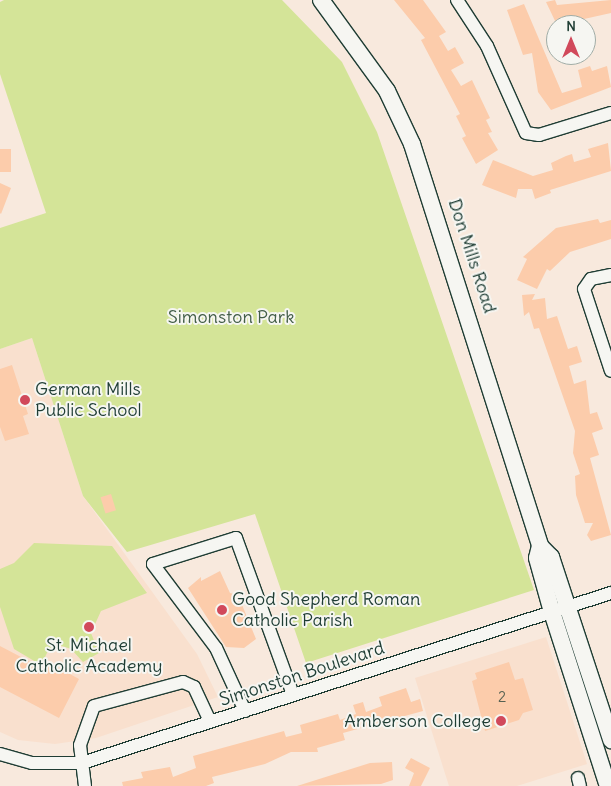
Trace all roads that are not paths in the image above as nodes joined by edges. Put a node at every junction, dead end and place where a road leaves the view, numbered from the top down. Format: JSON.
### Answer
{"nodes":[{"id":1,"x":321,"y":0,"type":"edge"},
{"id":2,"x":457,"y":0,"type":"edge"},
{"id":3,"x":611,"y":113,"type":"edge"},
{"id":4,"x":611,"y":274,"type":"edge"},
{"id":5,"x":611,"y":371,"type":"edge"},
{"id":6,"x":611,"y":593,"type":"edge"},
{"id":7,"x":559,"y":610,"type":"junction"},
{"id":8,"x":293,"y":695,"type":"junction"},
{"id":9,"x":244,"y":711,"type":"junction"},
{"id":10,"x":210,"y":722,"type":"junction"},
{"id":11,"x":611,"y":740,"type":"edge"},
{"id":12,"x":0,"y":754,"type":"edge"},
{"id":13,"x":82,"y":763,"type":"junction"},
{"id":14,"x":85,"y":786,"type":"edge"},
{"id":15,"x":608,"y":786,"type":"edge"}],
"edges":[{"from":1,"to":7,"type":"main road","name":"Don Mills Road"},
{"from":2,"to":3,"type":"street"},
{"from":4,"to":5,"type":"street"},
{"from":6,"to":7,"type":"street","name":"Simonston Boulevard"},
{"from":7,"to":8,"type":"street","name":"Simonston Boulevard"},
{"from":7,"to":11,"type":"main road","name":"Don Mills Road"},
{"from":7,"to":15,"type":"main road","name":"Don Mills Road"},
{"from":8,"to":9,"type":"street","name":"Simonston Boulevard"},
{"from":8,"to":9,"type":"street"},
{"from":9,"to":10,"type":"street","name":"Simonston Boulevard"},
{"from":10,"to":13,"type":"street","name":"Simonston Boulevard"},
{"from":10,"to":13,"type":"street"},
{"from":12,"to":13,"type":"street","name":"Simonston Boulevard"},
{"from":13,"to":14,"type":"street"}]}
